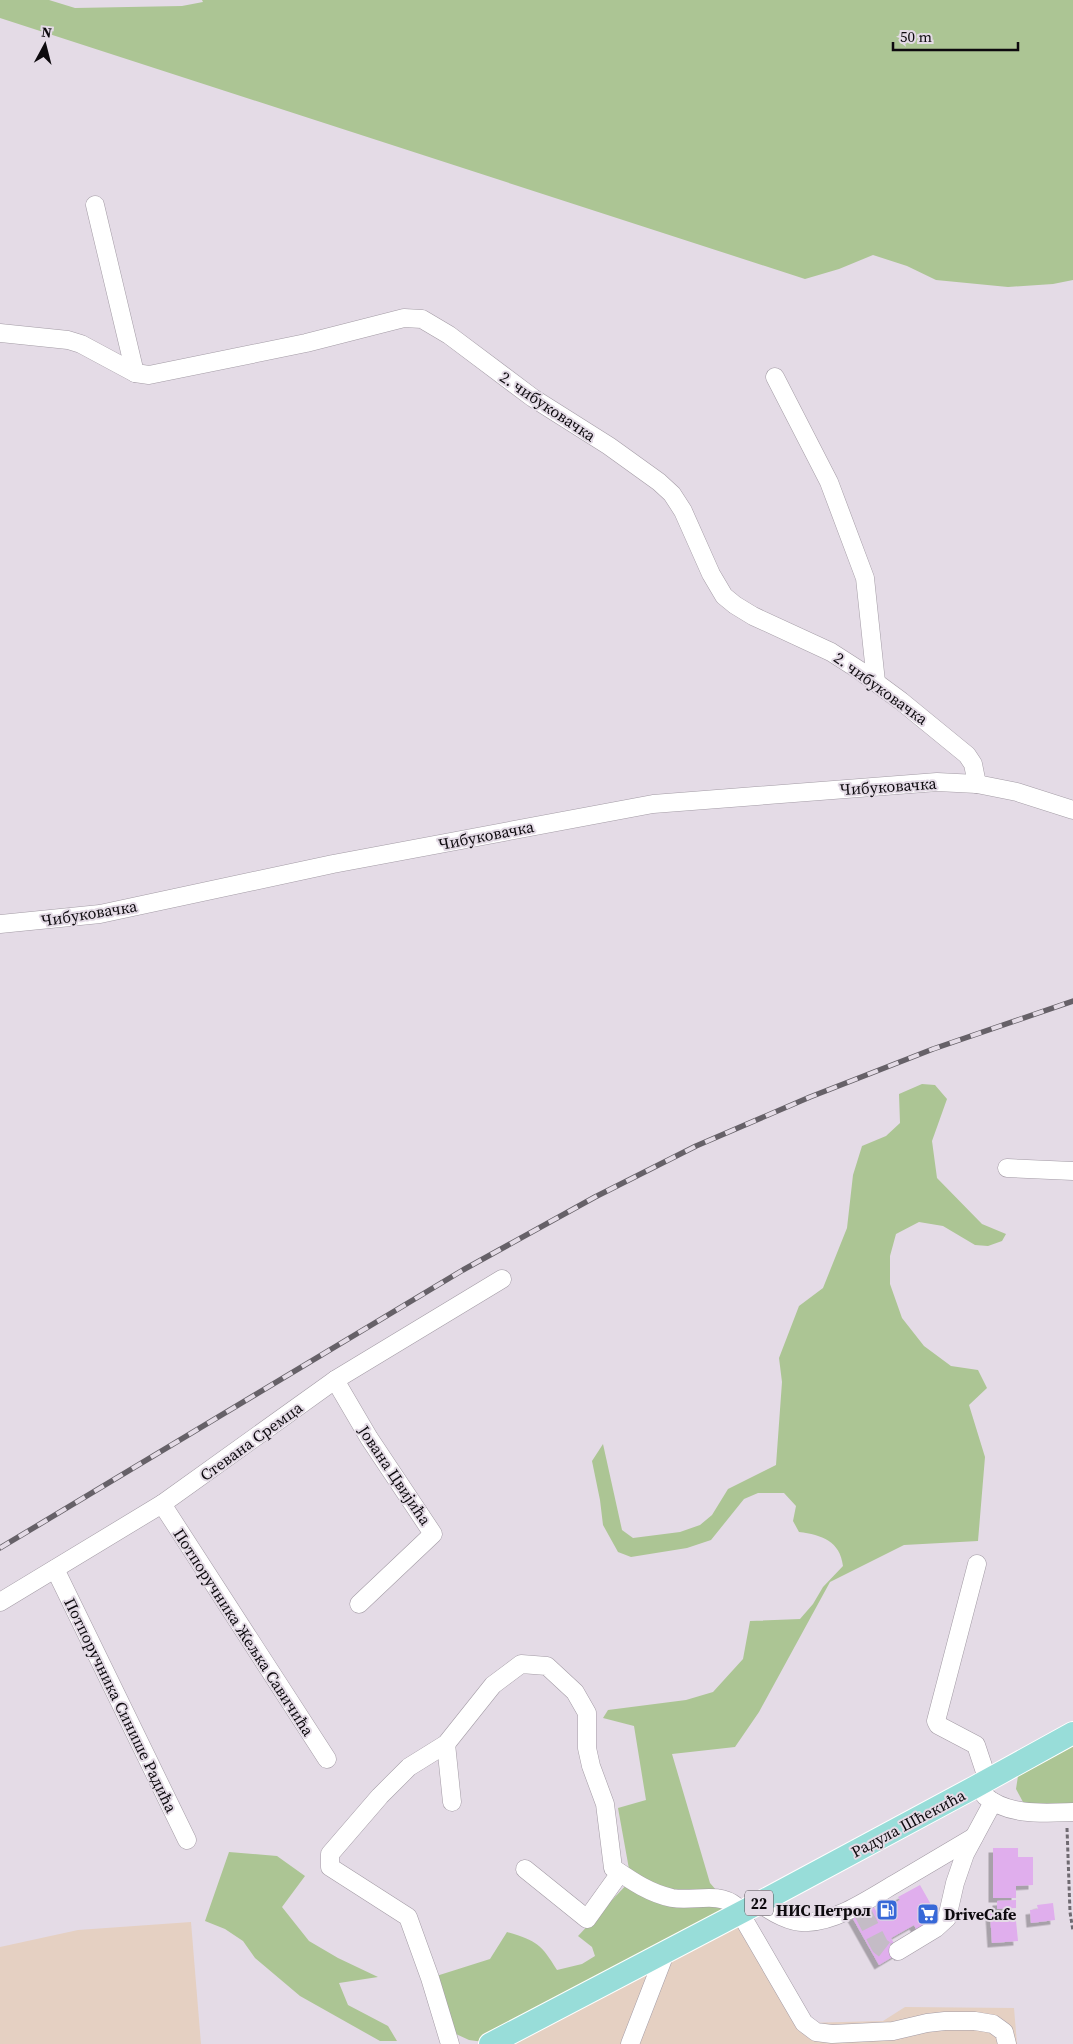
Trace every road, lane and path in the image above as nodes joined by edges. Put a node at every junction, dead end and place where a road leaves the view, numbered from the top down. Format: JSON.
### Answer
{"nodes":[{"id":1,"x":95,"y":205,"type":"dead end"},
{"id":2,"x":0,"y":333,"type":"edge"},
{"id":3,"x":135,"y":373,"type":"junction"},
{"id":4,"x":775,"y":377,"type":"dead end"},
{"id":5,"x":876,"y":682,"type":"junction"},
{"id":6,"x":977,"y":784,"type":"junction"},
{"id":7,"x":1073,"y":810,"type":"edge"},
{"id":8,"x":0,"y":924,"type":"edge"},
{"id":9,"x":1007,"y":1168,"type":"dead end"},
{"id":10,"x":1073,"y":1171,"type":"edge"},
{"id":11,"x":502,"y":1279,"type":"dead end"},
{"id":12,"x":335,"y":1380,"type":"junction"},
{"id":13,"x":162,"y":1504,"type":"junction"},
{"id":14,"x":977,"y":1564,"type":"dead end"},
{"id":15,"x":55,"y":1569,"type":"junction"},
{"id":16,"x":0,"y":1602,"type":"edge"},
{"id":17,"x":358,"y":1604,"type":"dead end"},
{"id":18,"x":1073,"y":1733,"type":"edge"},
{"id":19,"x":446,"y":1744,"type":"junction"},
{"id":20,"x":327,"y":1759,"type":"dead end"},
{"id":21,"x":981,"y":1784,"type":"junction"},
{"id":22,"x":452,"y":1802,"type":"dead end"},
{"id":23,"x":992,"y":1802,"type":"junction"},
{"id":24,"x":1070,"y":1812,"type":"edge"},
{"id":25,"x":974,"y":1837,"type":"junction"},
{"id":26,"x":186,"y":1840,"type":"dead end"},
{"id":27,"x":525,"y":1869,"type":"dead end"},
{"id":28,"x":620,"y":1873,"type":"junction"},
{"id":29,"x":750,"y":1908,"type":"junction"},
{"id":30,"x":1073,"y":1931,"type":"edge"},
{"id":31,"x":666,"y":1951,"type":"junction"},
{"id":32,"x":898,"y":1951,"type":"dead end"},
{"id":33,"x":450,"y":2044,"type":"edge"},
{"id":34,"x":490,"y":2044,"type":"edge"},
{"id":35,"x":630,"y":2044,"type":"edge"},
{"id":36,"x":1007,"y":2044,"type":"edge"}],
"edges":[{"from":1,"to":3,"type":"street"},
{"from":2,"to":3,"type":"street","name":"2. чибуковачка"},
{"from":3,"to":5,"type":"street","name":"2. чибуковачка"},
{"from":4,"to":5,"type":"street"},
{"from":5,"to":6,"type":"street","name":"2. чибуковачка"},
{"from":6,"to":7,"type":"street","name":"Чибуковачка"},
{"from":6,"to":8,"type":"street","name":"Чибуковачка"},
{"from":9,"to":10,"type":"street"},
{"from":11,"to":12,"type":"street","name":"Стевана Сремца"},
{"from":12,"to":13,"type":"street","name":"Стевана Сремца"},
{"from":12,"to":17,"type":"street","name":"Јована Цвијића"},
{"from":13,"to":15,"type":"street","name":"Стевана Сремца"},
{"from":13,"to":20,"type":"street","name":"Потпоручника Жељка Савичића"},
{"from":14,"to":21,"type":"street"},
{"from":15,"to":16,"type":"street","name":"Стевана Сремца"},
{"from":15,"to":26,"type":"street","name":"Потпоручника Синише Радића"},
{"from":18,"to":21,"type":"main road","name":"Радула Шћекића","number":"22"},
{"from":19,"to":22,"type":"street"},
{"from":19,"to":28,"type":"street"},
{"from":19,"to":33,"type":"street"},
{"from":21,"to":23,"type":"street"},
{"from":21,"to":29,"type":"main road","name":"Радула Шћекића","number":"22"},
{"from":23,"to":24,"type":"street"},
{"from":23,"to":25,"type":"street"},
{"from":24,"to":30,"type":"path"},
{"from":25,"to":29,"type":"street"},
{"from":25,"to":32,"type":"street"},
{"from":27,"to":28,"type":"street"},
{"from":28,"to":29,"type":"street"},
{"from":29,"to":31,"type":"main road","name":"Радула Шћекића","number":"22"},
{"from":29,"to":36,"type":"street"},
{"from":31,"to":34,"type":"main road","name":"Радула Шћекића","number":"22"},
{"from":31,"to":35,"type":"street"}]}
